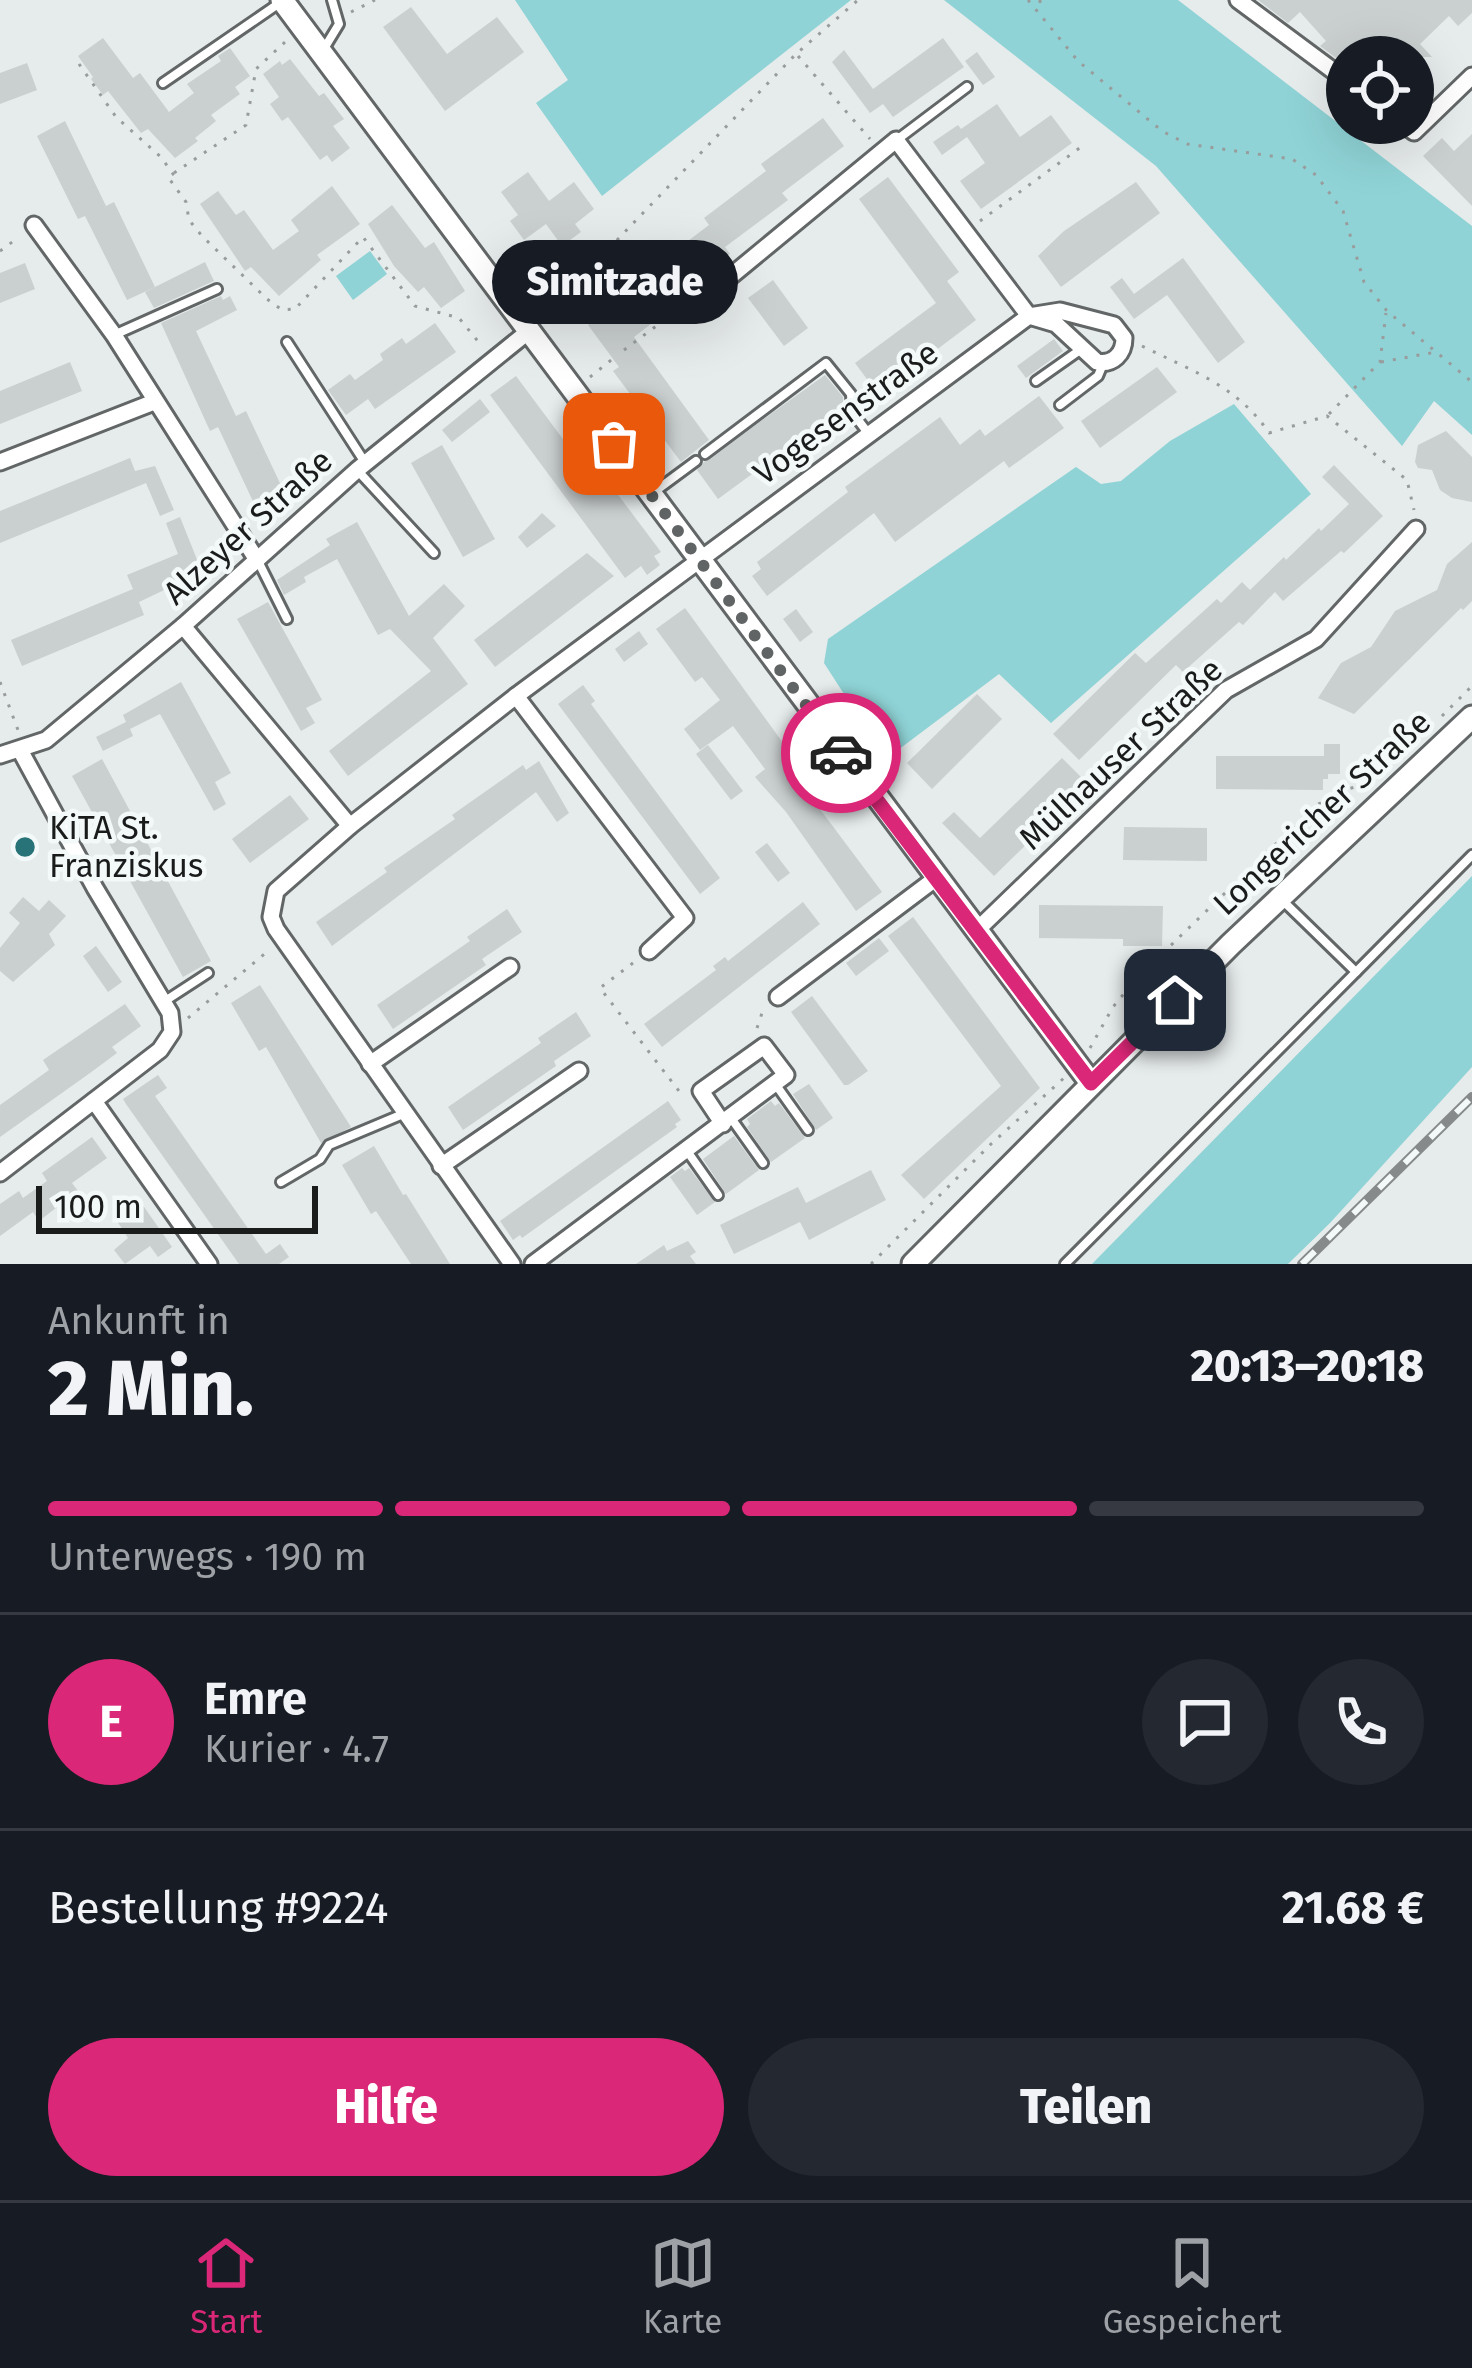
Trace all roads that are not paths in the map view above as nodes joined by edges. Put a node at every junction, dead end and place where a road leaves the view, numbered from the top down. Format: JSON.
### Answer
{"nodes":[{"id":1,"x":332,"y":0,"type":"edge"},
{"id":2,"x":1238,"y":0,"type":"edge"},
{"id":3,"x":282,"y":1,"type":"edge"},
{"id":4,"x":321,"y":53,"type":"junction"},
{"id":5,"x":1326,"y":65,"type":"edge"},
{"id":6,"x":1472,"y":76,"type":"edge"},
{"id":7,"x":163,"y":83,"type":"dead end"},
{"id":8,"x":967,"y":87,"type":"dead end"},
{"id":9,"x":1434,"y":113,"type":"edge"},
{"id":10,"x":896,"y":140,"type":"junction"},
{"id":11,"x":34,"y":225,"type":"road end"},
{"id":12,"x":217,"y":289,"type":"dead end"},
{"id":13,"x":691,"y":309,"type":"road end"},
{"id":14,"x":1029,"y":316,"type":"junction"},
{"id":15,"x":529,"y":332,"type":"junction"},
{"id":16,"x":114,"y":335,"type":"junction"},
{"id":17,"x":287,"y":342,"type":"dead end"},
{"id":18,"x":1081,"y":349,"type":"junction"},
{"id":19,"x":1103,"y":363,"type":"junction"},
{"id":20,"x":1036,"y":381,"type":"dead end"},
{"id":21,"x":154,"y":402,"type":"junction"},
{"id":22,"x":1060,"y":405,"type":"dead end"},
{"id":23,"x":868,"y":434,"type":"junction"},
{"id":24,"x":0,"y":462,"type":"edge"},
{"id":25,"x":361,"y":466,"type":"junction"},
{"id":26,"x":650,"y":494,"type":"junction"},
{"id":27,"x":1416,"y":529,"type":"road end"},
{"id":28,"x":434,"y":553,"type":"dead end"},
{"id":29,"x":700,"y":559,"type":"junction"},
{"id":30,"x":257,"y":560,"type":"junction"},
{"id":31,"x":287,"y":619,"type":"dead end"},
{"id":32,"x":183,"y":626,"type":"junction"},
{"id":33,"x":516,"y":696,"type":"junction"},
{"id":34,"x":1472,"y":717,"type":"edge"},
{"id":35,"x":20,"y":750,"type":"junction"},
{"id":36,"x":0,"y":755,"type":"edge"},
{"id":37,"x":350,"y":826,"type":"junction"},
{"id":38,"x":1472,"y":855,"type":"edge"},
{"id":39,"x":935,"y":878,"type":"junction"},
{"id":40,"x":1279,"y":897,"type":"junction"},
{"id":41,"x":975,"y":932,"type":"junction"},
{"id":42,"x":649,"y":951,"type":"road end"},
{"id":43,"x":510,"y":967,"type":"dead end"},
{"id":44,"x":1355,"y":972,"type":"junction"},
{"id":45,"x":208,"y":973,"type":"dead end"},
{"id":46,"x":778,"y":997,"type":"road end"},
{"id":47,"x":164,"y":1002,"type":"junction"},
{"id":48,"x":370,"y":1064,"type":"junction"},
{"id":49,"x":579,"y":1071,"type":"dead end"},
{"id":50,"x":1085,"y":1074,"type":"junction"},
{"id":51,"x":775,"y":1084,"type":"junction"},
{"id":52,"x":94,"y":1101,"type":"junction"},
{"id":53,"x":404,"y":1113,"type":"junction"},
{"id":54,"x":727,"y":1121,"type":"junction"},
{"id":55,"x":808,"y":1130,"type":"dead end"},
{"id":56,"x":687,"y":1151,"type":"junction"},
{"id":57,"x":763,"y":1163,"type":"dead end"},
{"id":58,"x":441,"y":1166,"type":"junction"},
{"id":59,"x":0,"y":1172,"type":"edge"},
{"id":60,"x":281,"y":1182,"type":"dead end"},
{"id":61,"x":718,"y":1195,"type":"dead end"},
{"id":62,"x":209,"y":1264,"type":"edge"},
{"id":63,"x":512,"y":1264,"type":"edge"},
{"id":64,"x":532,"y":1264,"type":"edge"},
{"id":65,"x":913,"y":1264,"type":"edge"},
{"id":66,"x":1065,"y":1264,"type":"edge"}],
"edges":[{"from":1,"to":4,"type":"lane"},
{"from":2,"to":5,"type":"street"},
{"from":3,"to":4,"type":"street"},
{"from":3,"to":7,"type":"lane"},
{"from":4,"to":15,"type":"street"},
{"from":6,"to":9,"type":"street"},
{"from":8,"to":10,"type":"lane"},
{"from":10,"to":13,"type":"street"},
{"from":10,"to":14,"type":"street"},
{"from":11,"to":16,"type":"street"},
{"from":12,"to":16,"type":"lane"},
{"from":14,"to":18,"type":"street"},
{"from":14,"to":19,"type":"street"},
{"from":14,"to":23,"type":"street","name":"Vogesenstraße"},
{"from":15,"to":25,"type":"street","name":"Alzeyer Straße"},
{"from":15,"to":26,"type":"street"},
{"from":16,"to":21,"type":"street"},
{"from":17,"to":25,"type":"lane"},
{"from":18,"to":19,"type":"street"},
{"from":18,"to":20,"type":"lane"},
{"from":19,"to":22,"type":"lane"},
{"from":21,"to":24,"type":"street"},
{"from":21,"to":30,"type":"street"},
{"from":23,"to":26,"type":"lane"},
{"from":23,"to":29,"type":"street","name":"Vogesenstraße"},
{"from":25,"to":28,"type":"lane"},
{"from":25,"to":30,"type":"street","name":"Alzeyer Straße"},
{"from":26,"to":29,"type":"street"},
{"from":27,"to":41,"type":"street","name":"Mülhauser Straße"},
{"from":29,"to":33,"type":"street","name":"Vogesenstraße"},
{"from":29,"to":39,"type":"street"},
{"from":30,"to":31,"type":"lane"},
{"from":30,"to":32,"type":"street","name":"Alzeyer Straße"},
{"from":32,"to":35,"type":"street","name":"Alzeyer Straße"},
{"from":32,"to":37,"type":"street"},
{"from":33,"to":37,"type":"street","name":"Vogesenstraße"},
{"from":33,"to":42,"type":"street"},
{"from":34,"to":40,"type":"street","name":"Longericher Straße"},
{"from":35,"to":36,"type":"street","name":"Alzeyer Straße"},
{"from":35,"to":47,"type":"street"},
{"from":37,"to":48,"type":"street","name":"Vogesenstraße"},
{"from":38,"to":44,"type":"lane"},
{"from":39,"to":41,"type":"street"},
{"from":39,"to":46,"type":"street"},
{"from":40,"to":44,"type":"lane"},
{"from":40,"to":50,"type":"street","name":"Longericher Straße"},
{"from":41,"to":50,"type":"street"},
{"from":43,"to":48,"type":"street"},
{"from":44,"to":66,"type":"lane"},
{"from":45,"to":47,"type":"lane"},
{"from":47,"to":52,"type":"street"},
{"from":48,"to":53,"type":"street"},
{"from":49,"to":58,"type":"street"},
{"from":50,"to":65,"type":"street","name":"Longericher Straße"},
{"from":51,"to":54,"type":"street"},
{"from":51,"to":54,"type":"street"},
{"from":51,"to":55,"type":"lane"},
{"from":52,"to":59,"type":"street"},
{"from":52,"to":62,"type":"street"},
{"from":53,"to":58,"type":"street"},
{"from":53,"to":60,"type":"lane"},
{"from":54,"to":56,"type":"street"},
{"from":54,"to":57,"type":"lane"},
{"from":56,"to":61,"type":"lane"},
{"from":56,"to":64,"type":"street"},
{"from":58,"to":63,"type":"street"}]}
